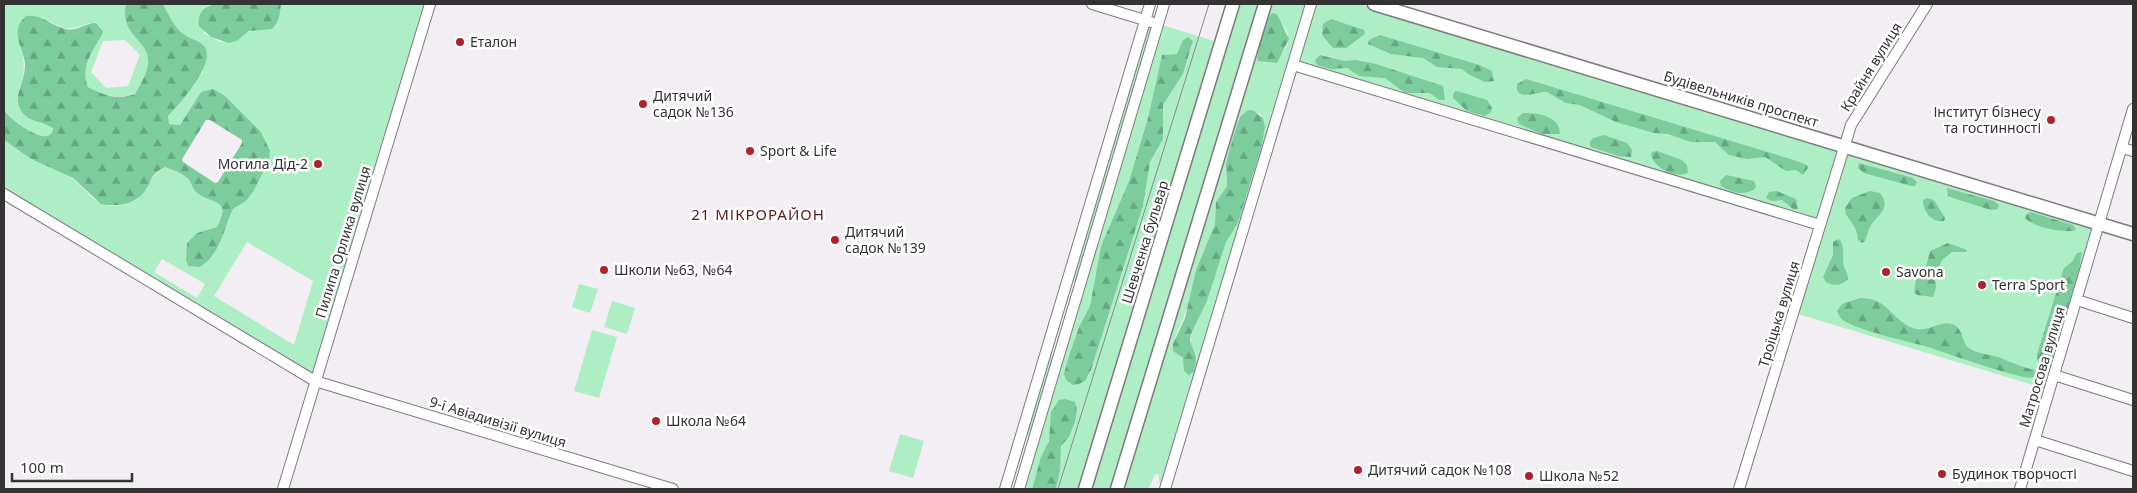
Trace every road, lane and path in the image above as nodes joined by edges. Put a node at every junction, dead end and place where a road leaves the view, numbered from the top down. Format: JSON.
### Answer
{"nodes":[{"id":1,"x":430,"y":4,"type":"edge"},
{"id":2,"x":1092,"y":4,"type":"edge"},
{"id":3,"x":1150,"y":4,"type":"edge"},
{"id":4,"x":1164,"y":4,"type":"edge"},
{"id":5,"x":1233,"y":4,"type":"edge"},
{"id":6,"x":1265,"y":4,"type":"edge"},
{"id":7,"x":1311,"y":4,"type":"edge"},
{"id":8,"x":1374,"y":4,"type":"edge"},
{"id":9,"x":1927,"y":4,"type":"edge"},
{"id":10,"x":1145,"y":20,"type":"junction"},
{"id":11,"x":1158,"y":24,"type":"junction"},
{"id":12,"x":1293,"y":65,"type":"junction"},
{"id":13,"x":2133,"y":109,"type":"edge"},
{"id":14,"x":1844,"y":146,"type":"junction"},
{"id":15,"x":2122,"y":148,"type":"junction"},
{"id":16,"x":2133,"y":151,"type":"edge"},
{"id":17,"x":4,"y":194,"type":"edge"},
{"id":18,"x":2100,"y":224,"type":"junction"},
{"id":19,"x":1820,"y":225,"type":"junction"},
{"id":20,"x":2133,"y":234,"type":"edge"},
{"id":21,"x":2077,"y":300,"type":"junction"},
{"id":22,"x":2133,"y":318,"type":"edge"},
{"id":23,"x":2054,"y":375,"type":"junction"},
{"id":24,"x":316,"y":381,"type":"junction"},
{"id":25,"x":2133,"y":400,"type":"edge"},
{"id":26,"x":1021,"y":436,"type":"junction"},
{"id":27,"x":1034,"y":440,"type":"junction"},
{"id":28,"x":2035,"y":440,"type":"junction"},
{"id":29,"x":2133,"y":471,"type":"edge"},
{"id":30,"x":283,"y":489,"type":"edge"},
{"id":31,"x":673,"y":489,"type":"edge"},
{"id":32,"x":1005,"y":489,"type":"edge"},
{"id":33,"x":1019,"y":489,"type":"edge"},
{"id":34,"x":1085,"y":489,"type":"edge"},
{"id":35,"x":1117,"y":489,"type":"edge"},
{"id":36,"x":1165,"y":489,"type":"edge"},
{"id":37,"x":1739,"y":489,"type":"edge"},
{"id":38,"x":2020,"y":489,"type":"edge"}],
"edges":[{"from":1,"to":24,"type":"street","name":"Пилипа Орлика вулиця"},
{"from":2,"to":10,"type":"street"},
{"from":3,"to":10,"type":"street"},
{"from":4,"to":11,"type":"street"},
{"from":5,"to":34,"type":"main road","name":"Шевченка бульвар"},
{"from":6,"to":35,"type":"main road"},
{"from":7,"to":12,"type":"street"},
{"from":8,"to":14,"type":"main road","name":"Будівельників проспект"},
{"from":9,"to":14,"type":"street","name":"Крайня вулиця"},
{"from":10,"to":11,"type":"street"},
{"from":10,"to":26,"type":"street"},
{"from":11,"to":27,"type":"street"},
{"from":12,"to":19,"type":"street"},
{"from":12,"to":36,"type":"street"},
{"from":13,"to":15,"type":"street","name":"Матросова вулиця"},
{"from":14,"to":18,"type":"main road","name":"Будівельників проспект"},
{"from":14,"to":19,"type":"street","name":"Троїцька вулиця"},
{"from":15,"to":16,"type":"street"},
{"from":15,"to":18,"type":"street","name":"Матросова вулиця"},
{"from":17,"to":24,"type":"street","name":"9-ї Авіадивізії вулиця"},
{"from":18,"to":20,"type":"main road","name":"Будівельників проспект"},
{"from":18,"to":21,"type":"street","name":"Матросова вулиця"},
{"from":19,"to":37,"type":"street","name":"Троїцька вулиця"},
{"from":21,"to":22,"type":"street"},
{"from":21,"to":23,"type":"street","name":"Матросова вулиця"},
{"from":23,"to":25,"type":"street"},
{"from":23,"to":28,"type":"street","name":"Матросова вулиця"},
{"from":24,"to":30,"type":"street","name":"Пилипа Орлика вулиця"},
{"from":24,"to":31,"type":"street","name":"9-ї Авіадивізії вулиця"},
{"from":26,"to":27,"type":"street"},
{"from":26,"to":32,"type":"street"},
{"from":27,"to":33,"type":"street"},
{"from":28,"to":29,"type":"street"},
{"from":28,"to":38,"type":"street","name":"Матросова вулиця"}]}
